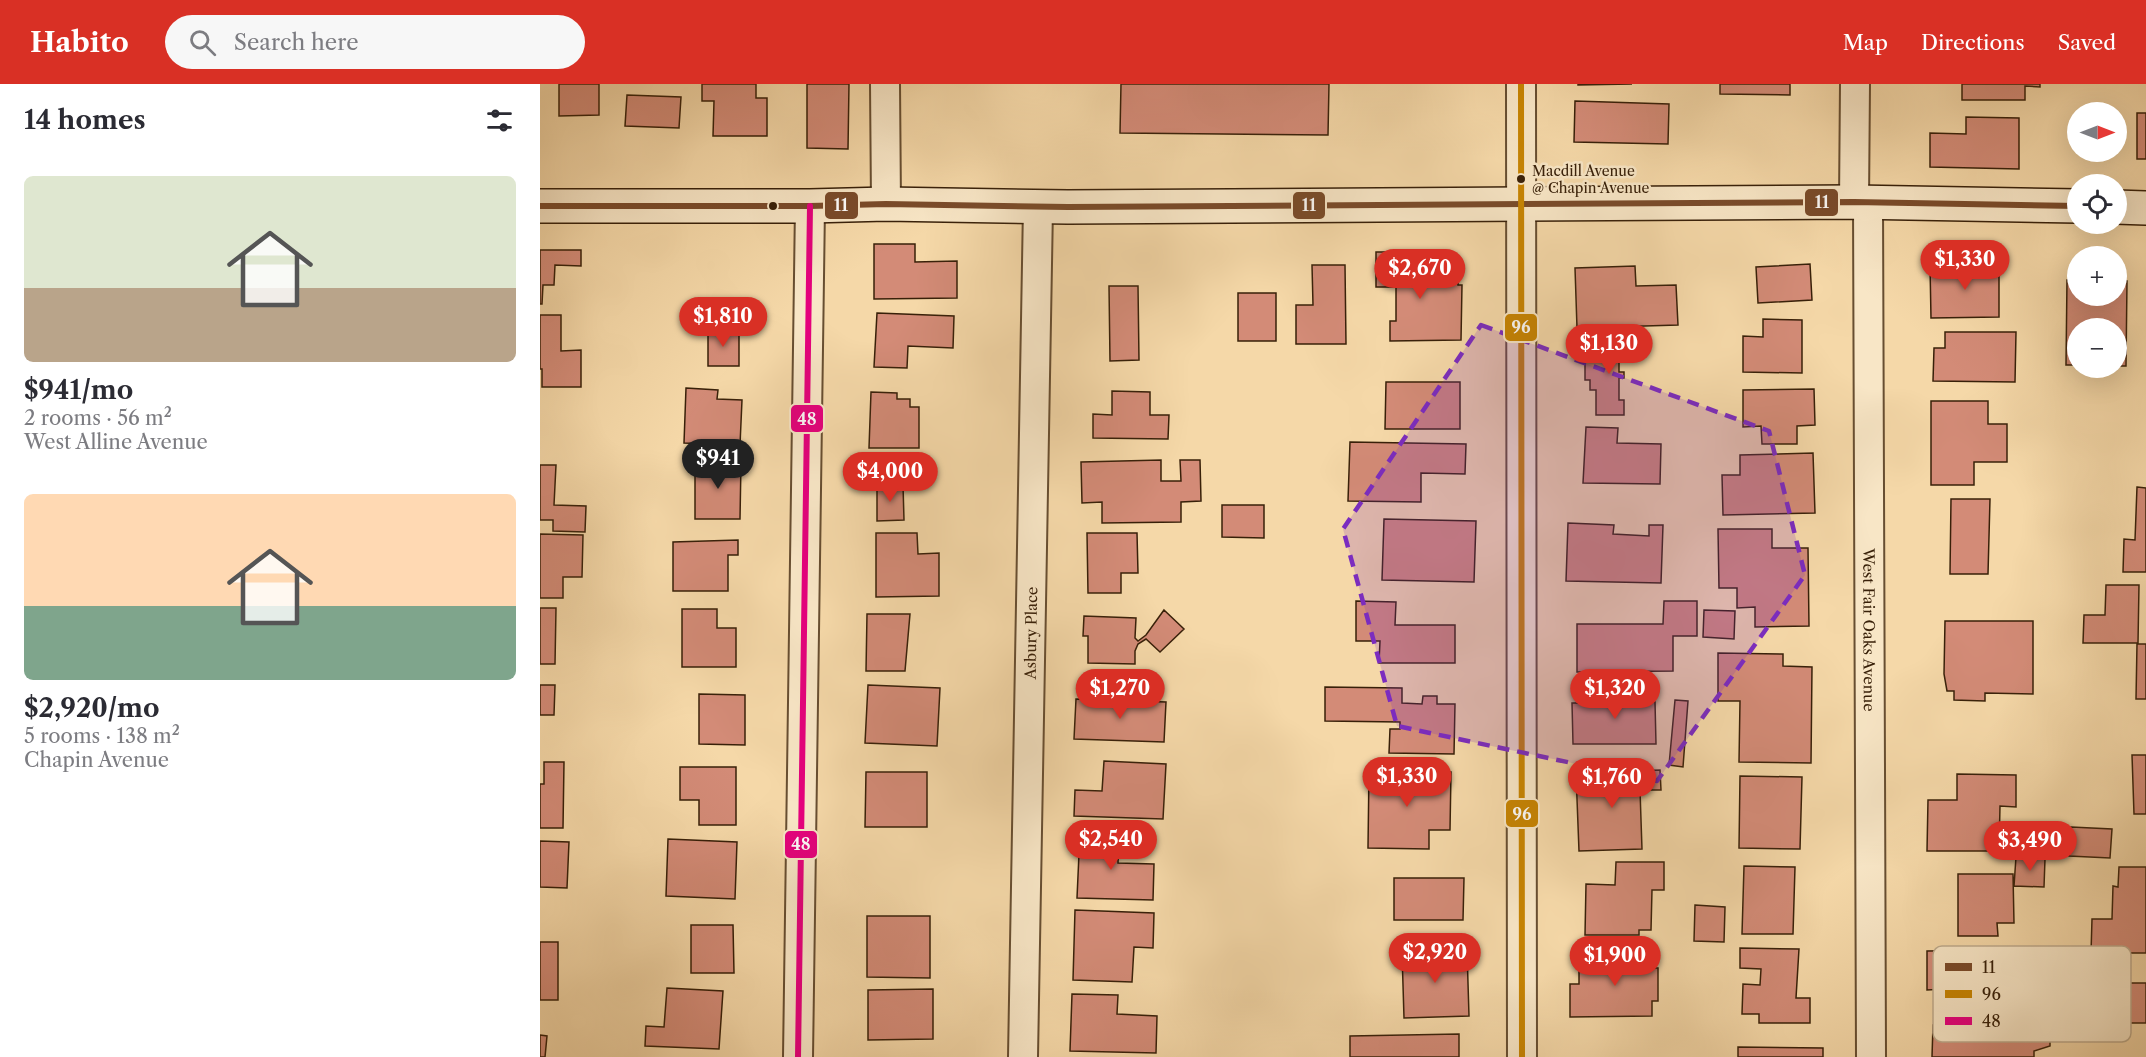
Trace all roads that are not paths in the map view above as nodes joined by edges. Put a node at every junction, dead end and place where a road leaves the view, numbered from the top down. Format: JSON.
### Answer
{"nodes":[{"id":1,"x":885,"y":84,"type":"edge"},
{"id":2,"x":1521,"y":84,"type":"edge"},
{"id":3,"x":1855,"y":84,"type":"edge"},
{"id":4,"x":1861,"y":202,"type":"junction"},
{"id":5,"x":1523,"y":203,"type":"junction"},
{"id":6,"x":886,"y":204,"type":"junction"},
{"id":7,"x":540,"y":206,"type":"edge"},
{"id":8,"x":810,"y":206,"type":"junction"},
{"id":9,"x":2067,"y":206,"type":"edge"},
{"id":10,"x":1038,"y":207,"type":"junction"},
{"id":11,"x":2127,"y":207,"type":"edge"},
{"id":12,"x":2146,"y":207,"type":"edge"},
{"id":13,"x":798,"y":1057,"type":"edge"},
{"id":14,"x":1023,"y":1057,"type":"edge"},
{"id":15,"x":1522,"y":1057,"type":"edge"},
{"id":16,"x":1871,"y":1057,"type":"edge"}],
"edges":[{"from":1,"to":6,"type":"street"},
{"from":2,"to":5,"type":"street"},
{"from":3,"to":4,"type":"street","name":"West Fair Oaks Avenue"},
{"from":4,"to":5,"type":"street"},
{"from":4,"to":9,"type":"street"},
{"from":4,"to":16,"type":"street","name":"West Fair Oaks Avenue"},
{"from":5,"to":10,"type":"street"},
{"from":5,"to":15,"type":"street"},
{"from":6,"to":8,"type":"street"},
{"from":6,"to":10,"type":"street"},
{"from":7,"to":8,"type":"street"},
{"from":8,"to":13,"type":"street"},
{"from":10,"to":14,"type":"street","name":"Asbury Place"},
{"from":11,"to":12,"type":"street"}]}
